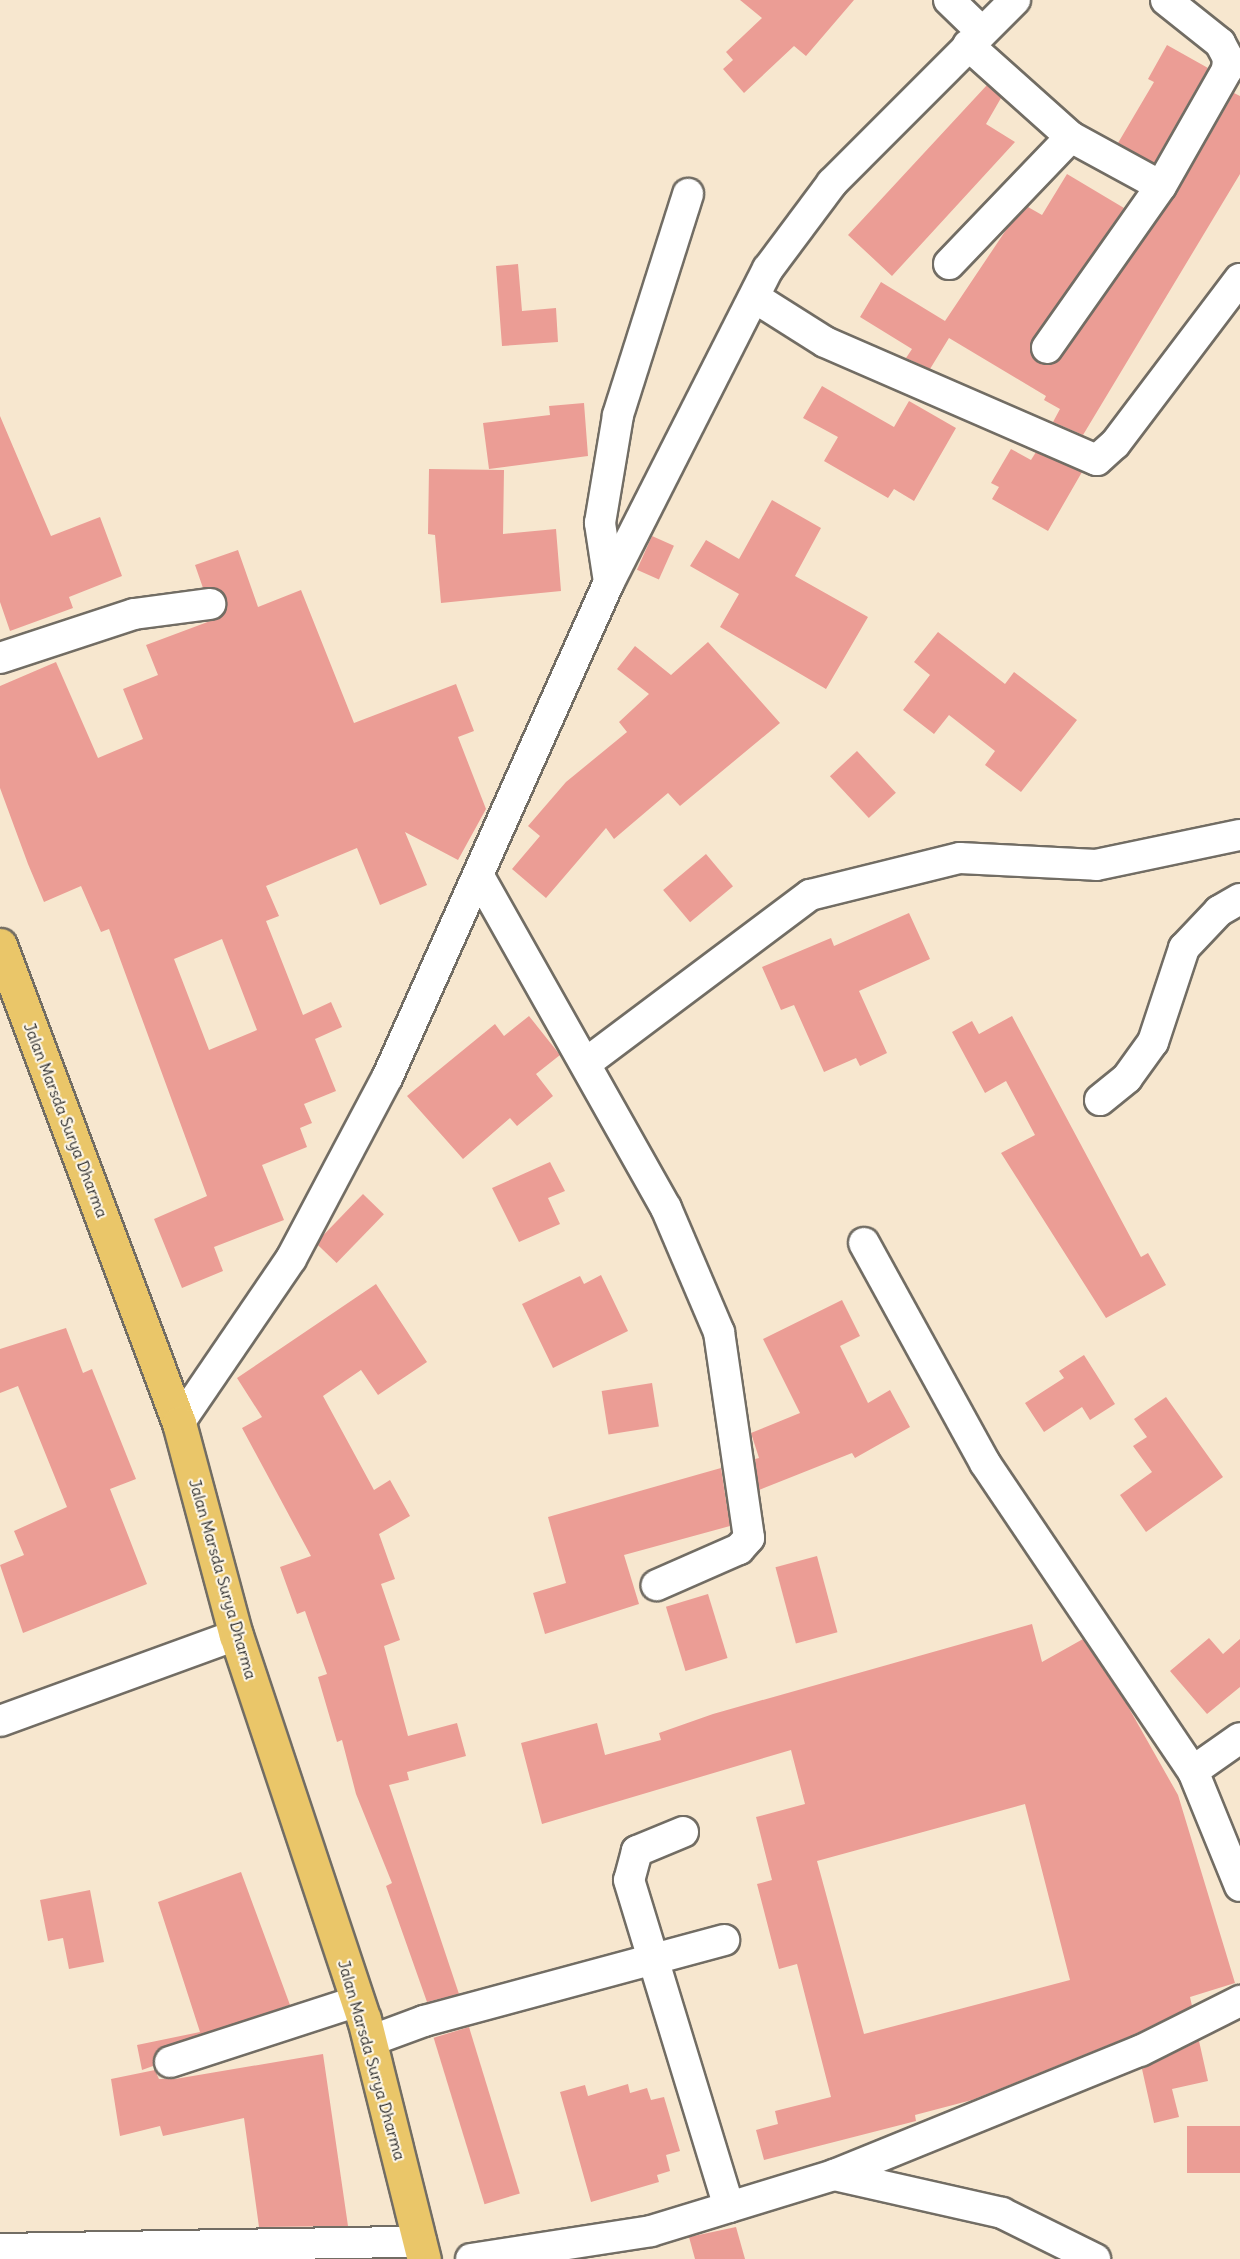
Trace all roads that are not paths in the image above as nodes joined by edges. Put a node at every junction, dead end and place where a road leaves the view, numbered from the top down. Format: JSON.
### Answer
{"nodes":[{"id":1,"x":949,"y":0,"type":"edge"},
{"id":2,"x":1016,"y":0,"type":"edge"},
{"id":3,"x":1166,"y":0,"type":"edge"},
{"id":4,"x":975,"y":38,"type":"junction"},
{"id":5,"x":1071,"y":137,"type":"junction"},
{"id":6,"x":1161,"y":186,"type":"junction"},
{"id":7,"x":688,"y":194,"type":"dead end"},
{"id":8,"x":950,"y":264,"type":"dead end"},
{"id":9,"x":1240,"y":279,"type":"edge"},
{"id":10,"x":757,"y":299,"type":"junction"},
{"id":11,"x":1047,"y":348,"type":"dead end"},
{"id":12,"x":609,"y":582,"type":"junction"},
{"id":13,"x":210,"y":604,"type":"dead end"},
{"id":14,"x":0,"y":658,"type":"edge"},
{"id":15,"x":1240,"y":835,"type":"edge"},
{"id":16,"x":480,"y":878,"type":"junction"},
{"id":17,"x":1240,"y":899,"type":"edge"},
{"id":18,"x":0,"y":945,"type":"edge"},
{"id":19,"x":586,"y":1063,"type":"junction"},
{"id":20,"x":1100,"y":1100,"type":"dead end"},
{"id":21,"x":864,"y":1243,"type":"dead end"},
{"id":22,"x":179,"y":1423,"type":"junction"},
{"id":23,"x":657,"y":1585,"type":"dead end"},
{"id":24,"x":236,"y":1635,"type":"junction"},
{"id":25,"x":0,"y":1721,"type":"edge"},
{"id":26,"x":1240,"y":1738,"type":"edge"},
{"id":27,"x":1192,"y":1771,"type":"junction"},
{"id":28,"x":683,"y":1832,"type":"dead end"},
{"id":29,"x":1240,"y":1886,"type":"edge"},
{"id":30,"x":724,"y":1940,"type":"dead end"},
{"id":31,"x":654,"y":1959,"type":"junction"},
{"id":32,"x":358,"y":2001,"type":"junction"},
{"id":33,"x":1240,"y":2001,"type":"edge"},
{"id":34,"x":370,"y":2041,"type":"junction"},
{"id":35,"x":170,"y":2062,"type":"dead end"},
{"id":36,"x":834,"y":2175,"type":"junction"},
{"id":37,"x":729,"y":2207,"type":"junction"},
{"id":38,"x":0,"y":2249,"type":"edge"},
{"id":39,"x":422,"y":2250,"type":"edge"},
{"id":40,"x":471,"y":2259,"type":"edge"},
{"id":41,"x":1095,"y":2259,"type":"edge"}],
"edges":[{"from":1,"to":4,"type":"street"},
{"from":2,"to":4,"type":"street"},
{"from":3,"to":6,"type":"street"},
{"from":4,"to":5,"type":"street"},
{"from":4,"to":10,"type":"street"},
{"from":5,"to":6,"type":"street"},
{"from":5,"to":8,"type":"street"},
{"from":6,"to":11,"type":"street"},
{"from":7,"to":12,"type":"street"},
{"from":9,"to":10,"type":"street"},
{"from":10,"to":12,"type":"street"},
{"from":12,"to":16,"type":"street"},
{"from":13,"to":14,"type":"street"},
{"from":15,"to":19,"type":"street"},
{"from":16,"to":19,"type":"street"},
{"from":16,"to":22,"type":"street"},
{"from":17,"to":20,"type":"street"},
{"from":18,"to":22,"type":"highway","name":"Jalan Marsda Surya Dharma"},
{"from":19,"to":23,"type":"street"},
{"from":21,"to":27,"type":"street"},
{"from":22,"to":24,"type":"highway","name":"Jalan Marsda Surya Dharma"},
{"from":24,"to":25,"type":"street"},
{"from":24,"to":32,"type":"highway","name":"Jalan Marsda Surya Dharma"},
{"from":26,"to":27,"type":"street"},
{"from":27,"to":29,"type":"street"},
{"from":28,"to":31,"type":"street"},
{"from":30,"to":31,"type":"street"},
{"from":31,"to":34,"type":"street"},
{"from":31,"to":37,"type":"street"},
{"from":32,"to":34,"type":"highway","name":"Jalan Marsda Surya Dharma"},
{"from":32,"to":35,"type":"street"},
{"from":33,"to":36,"type":"street"},
{"from":34,"to":39,"type":"highway","name":"Jalan Marsda Surya Dharma"},
{"from":36,"to":37,"type":"street"},
{"from":36,"to":41,"type":"street"},
{"from":37,"to":40,"type":"street"},
{"from":38,"to":39,"type":"street"}]}
